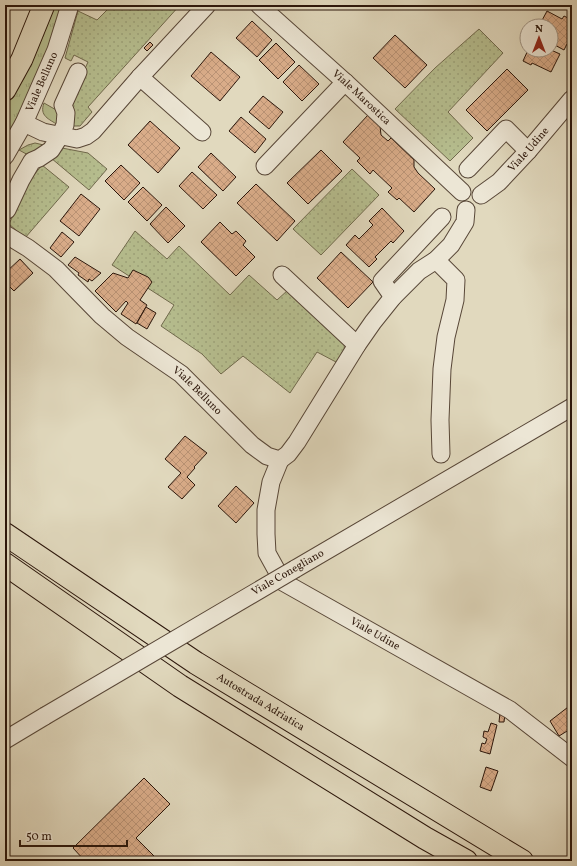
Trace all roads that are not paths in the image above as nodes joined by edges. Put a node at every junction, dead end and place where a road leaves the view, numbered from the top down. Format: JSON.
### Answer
{"nodes":[{"id":1,"x":44,"y":5,"type":"edge"},
{"id":2,"x":70,"y":5,"type":"edge"},
{"id":3,"x":207,"y":5,"type":"edge"},
{"id":4,"x":259,"y":5,"type":"edge"},
{"id":5,"x":78,"y":72,"type":"dead end"},
{"id":6,"x":140,"y":77,"type":"junction"},
{"id":7,"x":345,"y":82,"type":"junction"},
{"id":8,"x":5,"y":90,"type":"edge"},
{"id":9,"x":572,"y":99,"type":"edge"},
{"id":10,"x":24,"y":123,"type":"junction"},
{"id":11,"x":202,"y":132,"type":"dead end"},
{"id":12,"x":60,"y":136,"type":"junction"},
{"id":13,"x":528,"y":151,"type":"junction"},
{"id":14,"x":5,"y":156,"type":"edge"},
{"id":15,"x":265,"y":166,"type":"dead end"},
{"id":16,"x":468,"y":169,"type":"dead end"},
{"id":17,"x":462,"y":192,"type":"junction"},
{"id":18,"x":481,"y":194,"type":"junction"},
{"id":19,"x":7,"y":210,"type":"dead end"},
{"id":20,"x":466,"y":210,"type":"junction"},
{"id":21,"x":442,"y":217,"type":"dead end"},
{"id":22,"x":5,"y":234,"type":"edge"},
{"id":23,"x":436,"y":260,"type":"junction"},
{"id":24,"x":282,"y":275,"type":"dead end"},
{"id":25,"x":393,"y":297,"type":"junction"},
{"id":26,"x":357,"y":344,"type":"junction"},
{"id":27,"x":572,"y":407,"type":"edge"},
{"id":28,"x":441,"y":454,"type":"dead end"},
{"id":29,"x":280,"y":460,"type":"junction"},
{"id":30,"x":5,"y":534,"type":"edge"},
{"id":31,"x":5,"y":564,"type":"edge"},
{"id":32,"x":5,"y":740,"type":"edge"},
{"id":33,"x":572,"y":758,"type":"edge"},
{"id":34,"x":466,"y":861,"type":"edge"},
{"id":35,"x":522,"y":861,"type":"edge"}],
"edges":[{"from":1,"to":8,"type":"main road"},
{"from":2,"to":10,"type":"street","name":"Viale Belluno"},
{"from":3,"to":6,"type":"street"},
{"from":4,"to":7,"type":"street","name":"Viale Marostica"},
{"from":5,"to":12,"type":"street"},
{"from":6,"to":11,"type":"street"},
{"from":6,"to":12,"type":"street"},
{"from":7,"to":15,"type":"street"},
{"from":7,"to":17,"type":"street","name":"Viale Marostica"},
{"from":9,"to":13,"type":"street","name":"Viale Udine"},
{"from":10,"to":12,"type":"street"},
{"from":10,"to":14,"type":"street","name":"Viale Belluno"},
{"from":12,"to":19,"type":"street"},
{"from":13,"to":16,"type":"street"},
{"from":13,"to":18,"type":"street","name":"Viale Udine"},
{"from":17,"to":18,"type":"street"},
{"from":17,"to":20,"type":"street"},
{"from":18,"to":20,"type":"street"},
{"from":20,"to":23,"type":"street"},
{"from":21,"to":25,"type":"street"},
{"from":22,"to":29,"type":"street","name":"Viale Belluno"},
{"from":23,"to":25,"type":"street"},
{"from":23,"to":28,"type":"street"},
{"from":24,"to":26,"type":"street"},
{"from":25,"to":26,"type":"street"},
{"from":26,"to":29,"type":"street"},
{"from":27,"to":32,"type":"street","name":"Viale Conegliano","bridge":true},
{"from":29,"to":33,"type":"street","name":"Viale Udine"},
{"from":30,"to":35,"type":"highway","name":"Autostrada Adriatica"},
{"from":31,"to":34,"type":"highway"}]}
